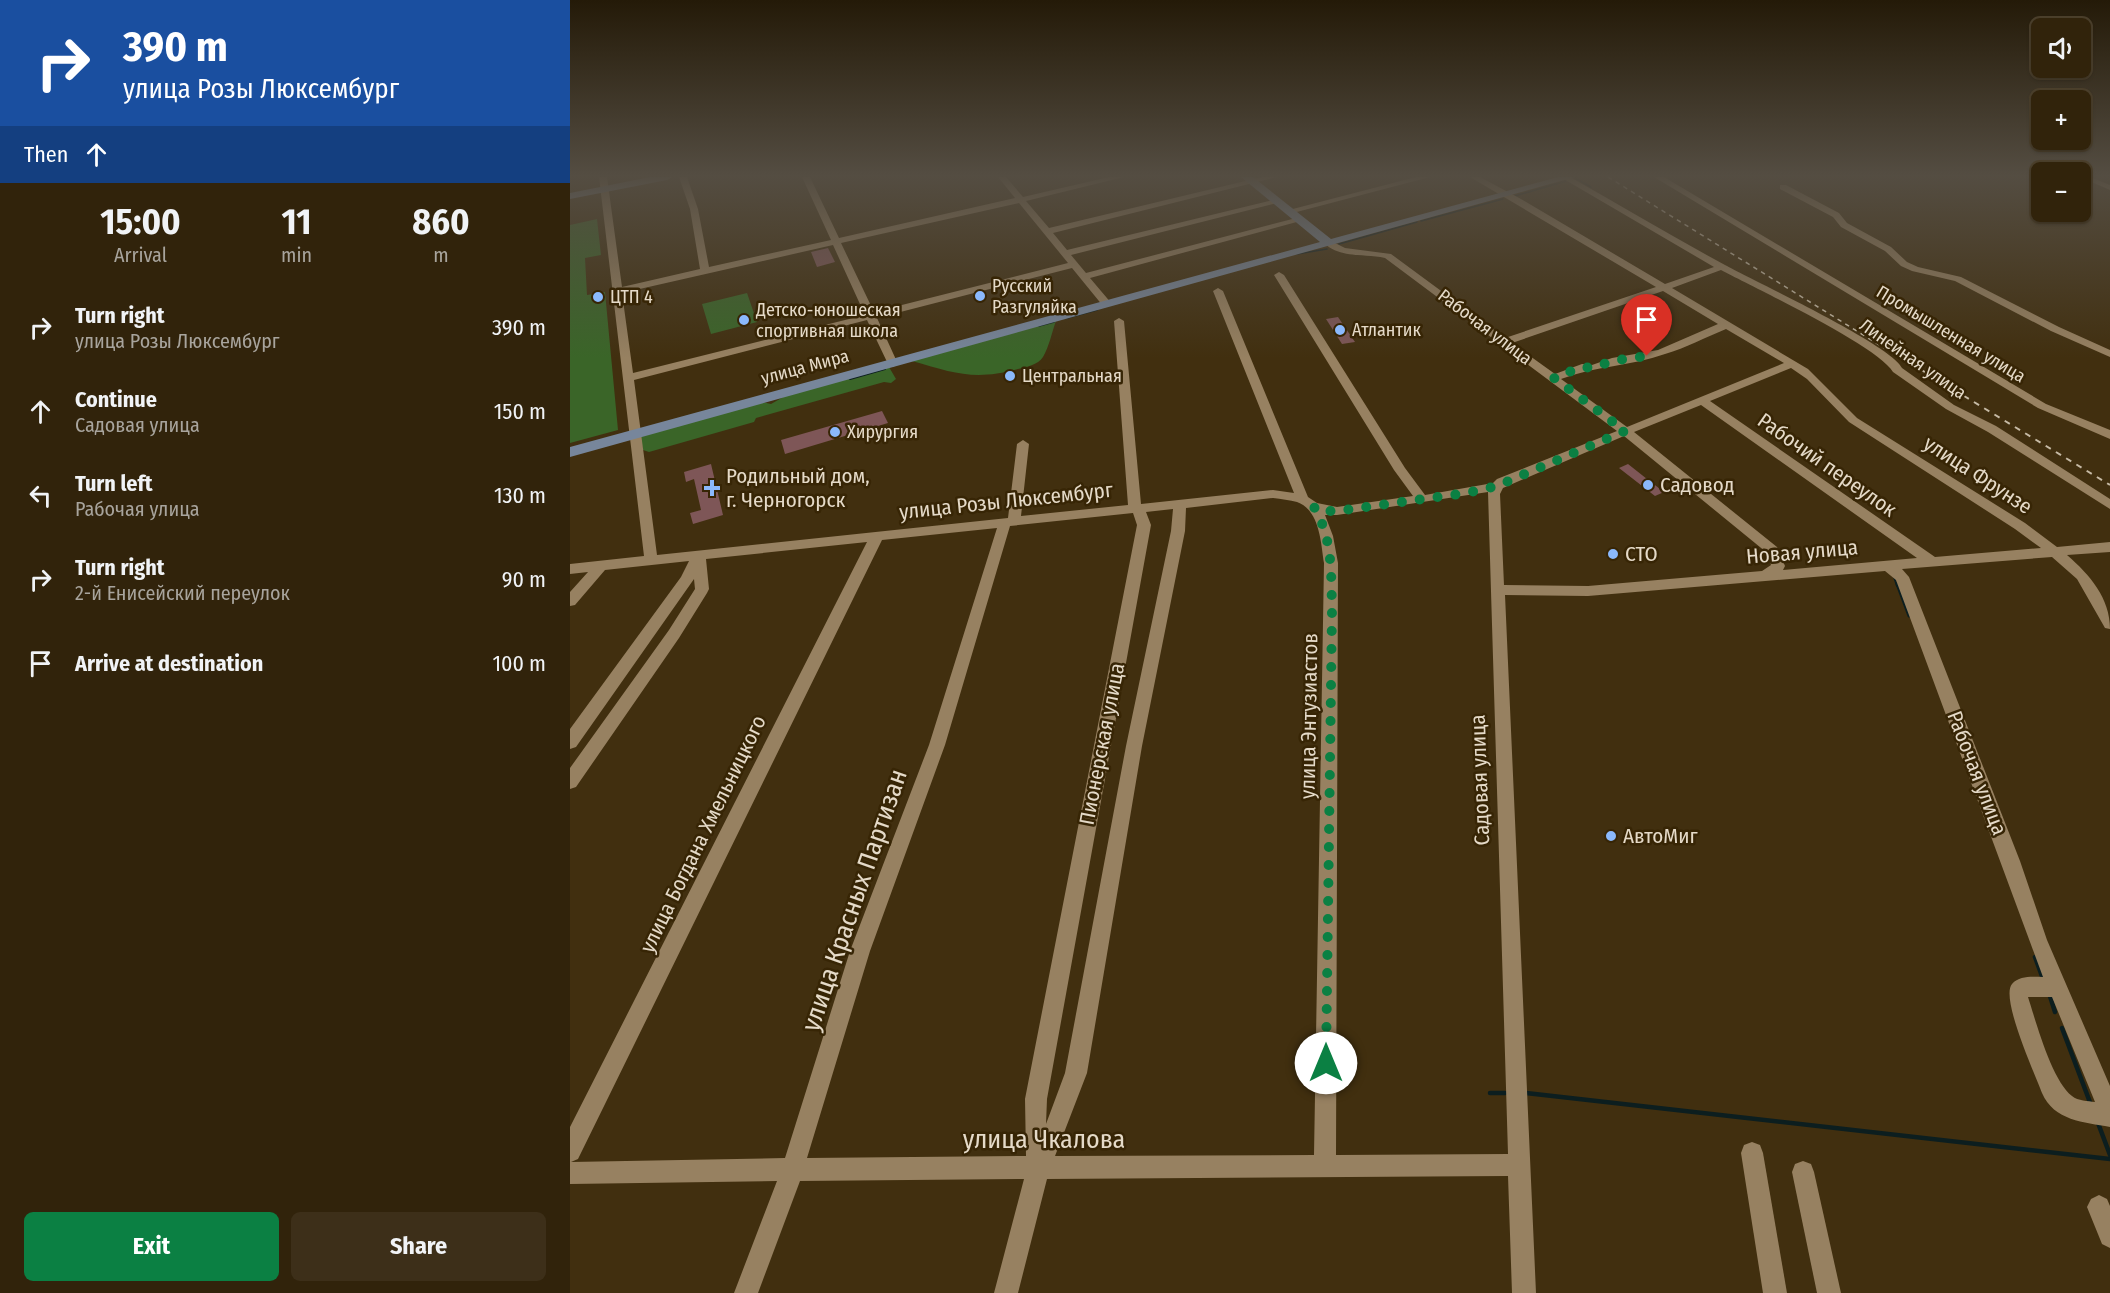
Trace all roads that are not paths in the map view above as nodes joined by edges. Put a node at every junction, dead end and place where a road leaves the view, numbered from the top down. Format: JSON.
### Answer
{"nodes":[{"id":1,"x":611,"y":237,"type":"edge"},
{"id":2,"x":699,"y":237,"type":"edge"},
{"id":3,"x":833,"y":237,"type":"edge"},
{"id":4,"x":856,"y":237,"type":"edge"},
{"id":5,"x":1053,"y":237,"type":"edge"},
{"id":6,"x":1131,"y":237,"type":"edge"},
{"id":7,"x":1233,"y":237,"type":"edge"},
{"id":8,"x":1322,"y":237,"type":"edge"},
{"id":9,"x":1350,"y":237,"type":"edge"},
{"id":10,"x":1579,"y":237,"type":"edge"},
{"id":11,"x":1669,"y":237,"type":"edge"},
{"id":12,"x":1759,"y":237,"type":"edge"},
{"id":13,"x":1867,"y":237,"type":"edge"},
{"id":14,"x":835,"y":242,"type":"junction"},
{"id":15,"x":1329,"y":243,"type":"junction"},
{"id":16,"x":1066,"y":253,"type":"junction"},
{"id":17,"x":1074,"y":264,"type":"junction"},
{"id":18,"x":1722,"y":267,"type":"junction"},
{"id":19,"x":705,"y":271,"type":"junction"},
{"id":20,"x":1278,"y":275,"type":"dead end"},
{"id":21,"x":1085,"y":276,"type":"junction"},
{"id":22,"x":1665,"y":288,"type":"junction"},
{"id":23,"x":617,"y":291,"type":"junction"},
{"id":24,"x":1218,"y":291,"type":"dead end"},
{"id":25,"x":1107,"y":304,"type":"junction"},
{"id":26,"x":870,"y":316,"type":"junction"},
{"id":27,"x":1119,"y":321,"type":"dead end"},
{"id":28,"x":1728,"y":324,"type":"junction"},
{"id":29,"x":1506,"y":341,"type":"junction"},
{"id":30,"x":2110,"y":354,"type":"edge"},
{"id":31,"x":892,"y":364,"type":"junction"},
{"id":32,"x":1792,"y":364,"type":"junction"},
{"id":33,"x":628,"y":378,"type":"junction"},
{"id":34,"x":1554,"y":378,"type":"junction"},
{"id":35,"x":1701,"y":400,"type":"junction"},
{"id":36,"x":1622,"y":432,"type":"junction"},
{"id":37,"x":634,"y":434,"type":"junction"},
{"id":38,"x":2110,"y":435,"type":"edge"},
{"id":39,"x":1023,"y":444,"type":"dead end"},
{"id":40,"x":570,"y":452,"type":"edge"},
{"id":41,"x":1497,"y":486,"type":"junction"},
{"id":42,"x":1467,"y":493,"type":"junction"},
{"id":43,"x":1421,"y":498,"type":"junction"},
{"id":44,"x":1309,"y":503,"type":"junction"},
{"id":45,"x":1180,"y":504,"type":"junction"},
{"id":46,"x":2110,"y":505,"type":"edge"},
{"id":47,"x":1495,"y":506,"type":"junction"},
{"id":48,"x":1135,"y":508,"type":"junction"},
{"id":49,"x":1010,"y":521,"type":"junction"},
{"id":50,"x":877,"y":536,"type":"junction"},
{"id":51,"x":2110,"y":547,"type":"edge"},
{"id":52,"x":2054,"y":551,"type":"junction"},
{"id":53,"x":699,"y":555,"type":"junction"},
{"id":54,"x":651,"y":560,"type":"junction"},
{"id":55,"x":1932,"y":562,"type":"junction"},
{"id":56,"x":1887,"y":565,"type":"junction"},
{"id":57,"x":601,"y":566,"type":"junction"},
{"id":58,"x":570,"y":569,"type":"edge"},
{"id":59,"x":1764,"y":576,"type":"junction"},
{"id":60,"x":1497,"y":590,"type":"junction"},
{"id":61,"x":570,"y":601,"type":"edge"},
{"id":62,"x":2110,"y":624,"type":"edge"},
{"id":63,"x":570,"y":742,"type":"edge"},
{"id":64,"x":570,"y":782,"type":"edge"},
{"id":65,"x":2058,"y":987,"type":"junction"},
{"id":66,"x":2110,"y":1114,"type":"edge"},
{"id":67,"x":570,"y":1152,"type":"edge"},
{"id":68,"x":1752,"y":1153,"type":"dead end"},
{"id":69,"x":1519,"y":1165,"type":"junction"},
{"id":70,"x":1325,"y":1167,"type":"junction"},
{"id":71,"x":1038,"y":1168,"type":"junction"},
{"id":72,"x":792,"y":1171,"type":"junction"},
{"id":73,"x":1803,"y":1172,"type":"dead end"},
{"id":74,"x":570,"y":1173,"type":"edge"},
{"id":75,"x":2099,"y":1207,"type":"dead end"},
{"id":76,"x":2110,"y":1236,"type":"edge"},
{"id":77,"x":746,"y":1293,"type":"edge"},
{"id":78,"x":1006,"y":1293,"type":"edge"},
{"id":79,"x":1524,"y":1293,"type":"edge"},
{"id":80,"x":1775,"y":1293,"type":"edge"},
{"id":81,"x":1829,"y":1293,"type":"edge"}],
"edges":[{"from":1,"to":23,"type":"street"},
{"from":2,"to":19,"type":"street"},
{"from":3,"to":14,"type":"street"},
{"from":4,"to":14,"type":"street"},
{"from":5,"to":16,"type":"street"},
{"from":6,"to":16,"type":"street"},
{"from":7,"to":21,"type":"street"},
{"from":8,"to":15,"type":"main road"},
{"from":9,"to":15,"type":"main road","name":"улица Мира"},
{"from":10,"to":22,"type":"street","name":"улица Фрунзе"},
{"from":11,"to":18,"type":"street","name":"Линейная улица"},
{"from":12,"to":38,"type":"street","name":"Промышленная улица"},
{"from":13,"to":30,"type":"street"},
{"from":14,"to":19,"type":"street"},
{"from":14,"to":26,"type":"street"},
{"from":15,"to":25,"type":"main road","name":"улица Мира"},
{"from":15,"to":29,"type":"street","name":"Рабочая улица"},
{"from":16,"to":17,"type":"street"},
{"from":17,"to":21,"type":"street"},
{"from":17,"to":26,"type":"street"},
{"from":18,"to":22,"type":"street"},
{"from":18,"to":46,"type":"street","name":"Линейная улица"},
{"from":19,"to":23,"type":"street"},
{"from":20,"to":43,"type":"street"},
{"from":21,"to":25,"type":"street"},
{"from":22,"to":28,"type":"street","name":"улица Фрунзе"},
{"from":22,"to":29,"type":"street"},
{"from":23,"to":33,"type":"street"},
{"from":24,"to":44,"type":"street","name":"улица Энтузиастов"},
{"from":25,"to":31,"type":"main road","name":"улица Мира"},
{"from":26,"to":31,"type":"street"},
{"from":26,"to":33,"type":"street"},
{"from":27,"to":48,"type":"street","name":"Пионерская улица"},
{"from":28,"to":32,"type":"street","name":"улица Фрунзе"},
{"from":28,"to":34,"type":"street"},
{"from":29,"to":34,"type":"street","name":"Рабочая улица"},
{"from":31,"to":37,"type":"main road","name":"улица Мира"},
{"from":32,"to":35,"type":"street"},
{"from":32,"to":52,"type":"street","name":"улица Фрунзе"},
{"from":33,"to":37,"type":"street"},
{"from":34,"to":36,"type":"street","name":"Рабочая улица"},
{"from":35,"to":36,"type":"street"},
{"from":35,"to":55,"type":"street","name":"Рабочий переулок"},
{"from":36,"to":41,"type":"street"},
{"from":36,"to":59,"type":"street","name":"Рабочая улица"},
{"from":37,"to":40,"type":"main road","name":"улица Мира"},
{"from":37,"to":54,"type":"street"},
{"from":39,"to":49,"type":"street","name":"улица Красных Партизан"},
{"from":41,"to":42,"type":"street","name":"улица Розы Люксембург"},
{"from":41,"to":47,"type":"street","name":"Садовая улица"},
{"from":42,"to":43,"type":"street","name":"улица Розы Люксембург"},
{"from":42,"to":47,"type":"street"},
{"from":43,"to":44,"type":"street","name":"улица Розы Люксембург"},
{"from":44,"to":45,"type":"street","name":"улица Розы Люксембург"},
{"from":44,"to":70,"type":"street","name":"улица Энтузиастов"},
{"from":45,"to":48,"type":"street","name":"улица Розы Люксембург"},
{"from":45,"to":71,"type":"street","name":"Пионерская улица"},
{"from":47,"to":60,"type":"street","name":"Садовая улица"},
{"from":48,"to":49,"type":"street","name":"улица Розы Люксембург"},
{"from":48,"to":71,"type":"street","name":"Пионерская улица"},
{"from":49,"to":50,"type":"street","name":"улица Розы Люксембург"},
{"from":49,"to":72,"type":"street","name":"улица Красных Партизан"},
{"from":50,"to":53,"type":"street","name":"улица Розы Люксембург"},
{"from":50,"to":67,"type":"street","name":"улица Богдана Хмельницкого"},
{"from":51,"to":52,"type":"street","name":"Новая улица"},
{"from":52,"to":55,"type":"street","name":"Новая улица"},
{"from":52,"to":62,"type":"street","name":"улица Фрунзе"},
{"from":53,"to":54,"type":"street","name":"улица Розы Люксембург"},
{"from":53,"to":63,"type":"street"},
{"from":53,"to":64,"type":"street"},
{"from":54,"to":57,"type":"street","name":"улица Розы Люксембург"},
{"from":55,"to":56,"type":"street","name":"Новая улица"},
{"from":56,"to":59,"type":"street","name":"Новая улица"},
{"from":56,"to":65,"type":"street","name":"Рабочая улица"},
{"from":57,"to":58,"type":"street","name":"улица Розы Люксембург"},
{"from":57,"to":61,"type":"street"},
{"from":59,"to":60,"type":"street","name":"Новая улица"},
{"from":60,"to":69,"type":"street","name":"Садовая улица"},
{"from":65,"to":66,"type":"street","name":"Рабочая улица"},
{"from":65,"to":66,"type":"street","name":"Рабочая улица"},
{"from":68,"to":80,"type":"street"},
{"from":69,"to":70,"type":"street","name":"улица Чкалова"},
{"from":69,"to":79,"type":"street","name":"Садовая улица"},
{"from":70,"to":71,"type":"street","name":"улица Чкалова"},
{"from":71,"to":72,"type":"street","name":"улица Чкалова"},
{"from":71,"to":78,"type":"street","name":"Пионерская улица"},
{"from":72,"to":74,"type":"street","name":"улица Чкалова"},
{"from":72,"to":77,"type":"street","name":"улица Красных Партизан"},
{"from":73,"to":81,"type":"street"},
{"from":75,"to":76,"type":"street"}]}
